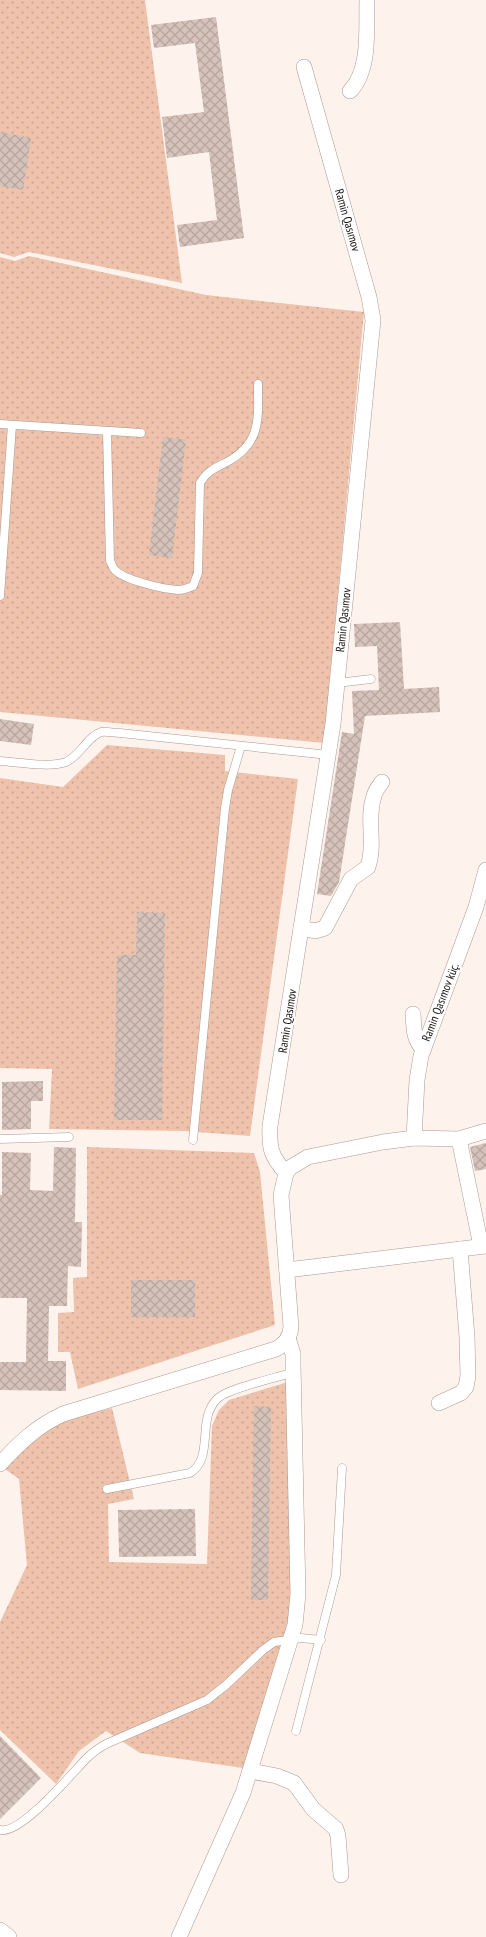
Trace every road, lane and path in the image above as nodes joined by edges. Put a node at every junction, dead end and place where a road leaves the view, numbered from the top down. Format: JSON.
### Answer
{"nodes":[{"id":1,"x":367,"y":0,"type":"edge"},
{"id":2,"x":304,"y":67,"type":"dead end"},
{"id":3,"x":350,"y":90,"type":"dead end"},
{"id":4,"x":258,"y":384,"type":"dead end"},
{"id":5,"x":0,"y":424,"type":"edge"},
{"id":6,"x":12,"y":425,"type":"junction"},
{"id":7,"x":108,"y":431,"type":"junction"},
{"id":8,"x":142,"y":433,"type":"dead end"},
{"id":9,"x":0,"y":596,"type":"edge"},
{"id":10,"x":371,"y":679,"type":"dead end"},
{"id":11,"x":337,"y":683,"type":"junction"},
{"id":12,"x":241,"y":746,"type":"junction"},
{"id":13,"x":329,"y":755,"type":"junction"},
{"id":14,"x":0,"y":761,"type":"edge"},
{"id":15,"x":382,"y":782,"type":"dead end"},
{"id":16,"x":486,"y":870,"type":"edge"},
{"id":17,"x":301,"y":928,"type":"junction"},
{"id":18,"x":413,"y":1014,"type":"dead end"},
{"id":19,"x":423,"y":1049,"type":"junction"},
{"id":20,"x":486,"y":1131,"type":"edge"},
{"id":21,"x":69,"y":1137,"type":"dead end"},
{"id":22,"x":414,"y":1138,"type":"junction"},
{"id":23,"x":0,"y":1139,"type":"edge"},
{"id":24,"x":459,"y":1139,"type":"junction"},
{"id":25,"x":194,"y":1140,"type":"dead end"},
{"id":26,"x":286,"y":1173,"type":"junction"},
{"id":27,"x":484,"y":1246,"type":"edge"},
{"id":28,"x":460,"y":1249,"type":"junction"},
{"id":29,"x":287,"y":1270,"type":"junction"},
{"id":30,"x":288,"y":1338,"type":"junction"},
{"id":31,"x":294,"y":1372,"type":"junction"},
{"id":32,"x":439,"y":1403,"type":"dead end"},
{"id":33,"x":0,"y":1464,"type":"edge"},
{"id":34,"x":342,"y":1468,"type":"dead end"},
{"id":35,"x":107,"y":1489,"type":"dead end"},
{"id":36,"x":290,"y":1638,"type":"junction"},
{"id":37,"x":321,"y":1640,"type":"junction"},
{"id":38,"x":296,"y":1731,"type":"dead end"},
{"id":39,"x":250,"y":1771,"type":"junction"},
{"id":40,"x":0,"y":1830,"type":"edge"},
{"id":41,"x":341,"y":1875,"type":"dead end"},
{"id":42,"x":0,"y":1930,"type":"edge"},
{"id":43,"x":9,"y":1937,"type":"edge"},
{"id":44,"x":179,"y":1937,"type":"edge"}],
"edges":[{"from":1,"to":3,"type":"street"},
{"from":2,"to":11,"type":"street","name":"Ramin Qasımov"},
{"from":4,"to":7,"type":"lane"},
{"from":5,"to":6,"type":"lane"},
{"from":6,"to":7,"type":"lane"},
{"from":6,"to":9,"type":"lane"},
{"from":7,"to":8,"type":"lane"},
{"from":10,"to":11,"type":"lane"},
{"from":11,"to":13,"type":"street","name":"Ramin Qasımov"},
{"from":12,"to":13,"type":"lane"},
{"from":12,"to":14,"type":"lane"},
{"from":12,"to":25,"type":"lane"},
{"from":13,"to":17,"type":"street","name":"Ramin Qasımov"},
{"from":15,"to":17,"type":"street"},
{"from":16,"to":19,"type":"street","name":"Ramin Qasımov küç."},
{"from":17,"to":26,"type":"street","name":"Ramin Qasımov"},
{"from":18,"to":19,"type":"street"},
{"from":19,"to":22,"type":"street","name":"Ramin Qasımov küç."},
{"from":20,"to":24,"type":"street"},
{"from":21,"to":23,"type":"lane"},
{"from":22,"to":24,"type":"street"},
{"from":22,"to":26,"type":"street"},
{"from":24,"to":27,"type":"street"},
{"from":26,"to":29,"type":"street"},
{"from":27,"to":28,"type":"street"},
{"from":28,"to":29,"type":"street"},
{"from":28,"to":32,"type":"street"},
{"from":29,"to":30,"type":"street"},
{"from":30,"to":31,"type":"street"},
{"from":30,"to":33,"type":"street"},
{"from":31,"to":35,"type":"lane"},
{"from":31,"to":36,"type":"street"},
{"from":34,"to":37,"type":"lane"},
{"from":36,"to":37,"type":"lane"},
{"from":36,"to":39,"type":"street"},
{"from":36,"to":40,"type":"lane"},
{"from":37,"to":38,"type":"lane"},
{"from":39,"to":41,"type":"street"},
{"from":39,"to":44,"type":"street"},
{"from":42,"to":43,"type":"street"}]}
